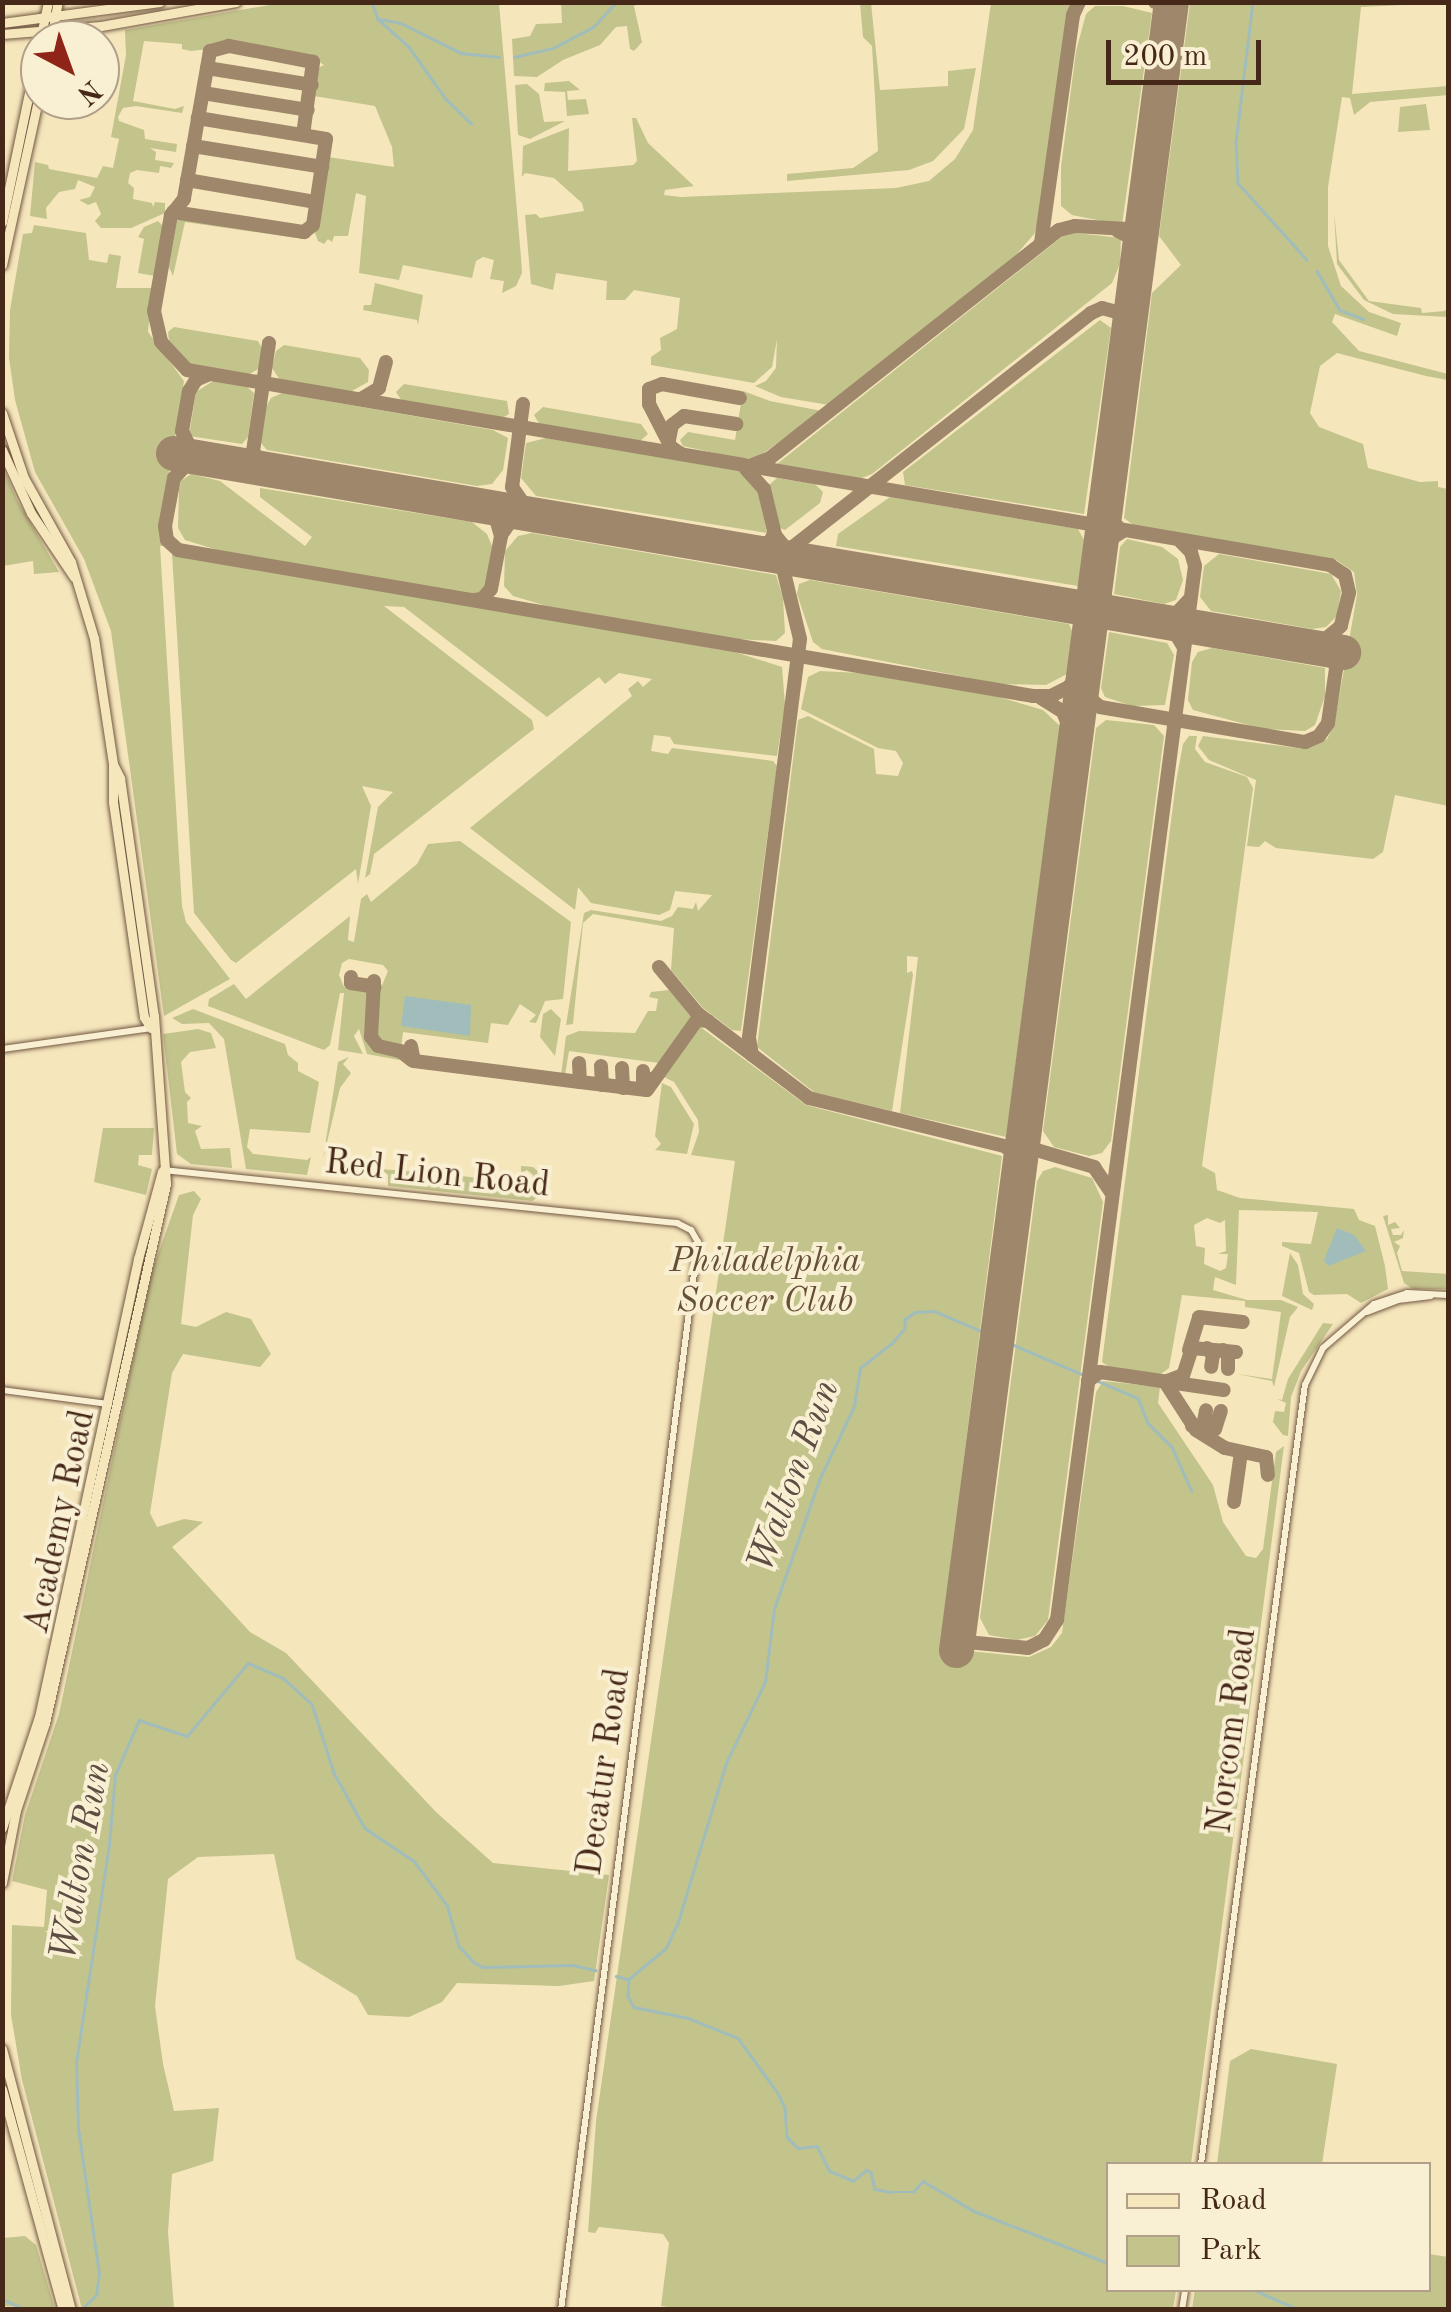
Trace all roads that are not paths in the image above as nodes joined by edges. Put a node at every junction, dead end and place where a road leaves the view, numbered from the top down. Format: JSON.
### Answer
{"nodes":[{"id":1,"x":59,"y":2,"type":"edge"},
{"id":2,"x":236,"y":2,"type":"edge"},
{"id":3,"x":161,"y":6,"type":"edge"},
{"id":4,"x":188,"y":6,"type":"edge"},
{"id":5,"x":76,"y":15,"type":"junction"},
{"id":6,"x":65,"y":20,"type":"edge"},
{"id":7,"x":86,"y":20,"type":"edge"},
{"id":8,"x":28,"y":120,"type":"edge"},
{"id":9,"x":32,"y":120,"type":"edge"},
{"id":10,"x":6,"y":218,"type":"edge"},
{"id":11,"x":2,"y":265,"type":"edge"},
{"id":12,"x":2,"y":413,"type":"edge"},
{"id":13,"x":2,"y":450,"type":"edge"},
{"id":14,"x":74,"y":577,"type":"junction"},
{"id":15,"x":151,"y":1028,"type":"junction"},
{"id":16,"x":2,"y":1049,"type":"edge"},
{"id":17,"x":163,"y":1170,"type":"junction"},
{"id":18,"x":698,"y":1242,"type":"joint"},
{"id":19,"x":1448,"y":1296,"type":"edge"},
{"id":20,"x":2,"y":1390,"type":"edge"},
{"id":21,"x":111,"y":1404,"type":"junction"},
{"id":22,"x":2,"y":1828,"type":"edge"},
{"id":23,"x":2,"y":1884,"type":"edge"},
{"id":24,"x":2,"y":2049,"type":"edge"},
{"id":25,"x":2,"y":2089,"type":"edge"},
{"id":26,"x":1201,"y":2162,"type":"edge"},
{"id":27,"x":44,"y":2225,"type":"junction"},
{"id":28,"x":63,"y":2310,"type":"edge"},
{"id":29,"x":71,"y":2310,"type":"edge"},
{"id":30,"x":561,"y":2310,"type":"edge"}],
"edges":[{"from":1,"to":5,"type":"main road"},
{"from":2,"to":4,"type":"main road"},
{"from":3,"to":4,"type":"main road"},
{"from":3,"to":5,"type":"main road"},
{"from":3,"to":7,"type":"main road"},
{"from":5,"to":6,"type":"main road"},
{"from":8,"to":10,"type":"main road"},
{"from":9,"to":10,"type":"main road"},
{"from":10,"to":11,"type":"main road"},
{"from":12,"to":14,"type":"main road","name":"Academy Road"},
{"from":13,"to":14,"type":"main road","name":"Academy Road"},
{"from":14,"to":15,"type":"main road","name":"Academy Road"},
{"from":15,"to":16,"type":"street"},
{"from":15,"to":17,"type":"main road","name":"Academy Road"},
{"from":17,"to":18,"type":"street","name":"Red Lion Road"},
{"from":17,"to":21,"type":"main road","name":"Academy Road"},
{"from":18,"to":30,"type":"street","name":"Decatur Road"},
{"from":19,"to":26,"type":"street","name":"Norcom Road"},
{"from":20,"to":21,"type":"street"},
{"from":21,"to":22,"type":"main road","name":"Academy Road"},
{"from":21,"to":23,"type":"main road","name":"Academy Road"},
{"from":24,"to":27,"type":"main road"},
{"from":25,"to":27,"type":"main road"},
{"from":27,"to":28,"type":"main road"},
{"from":27,"to":29,"type":"main road"}]}
